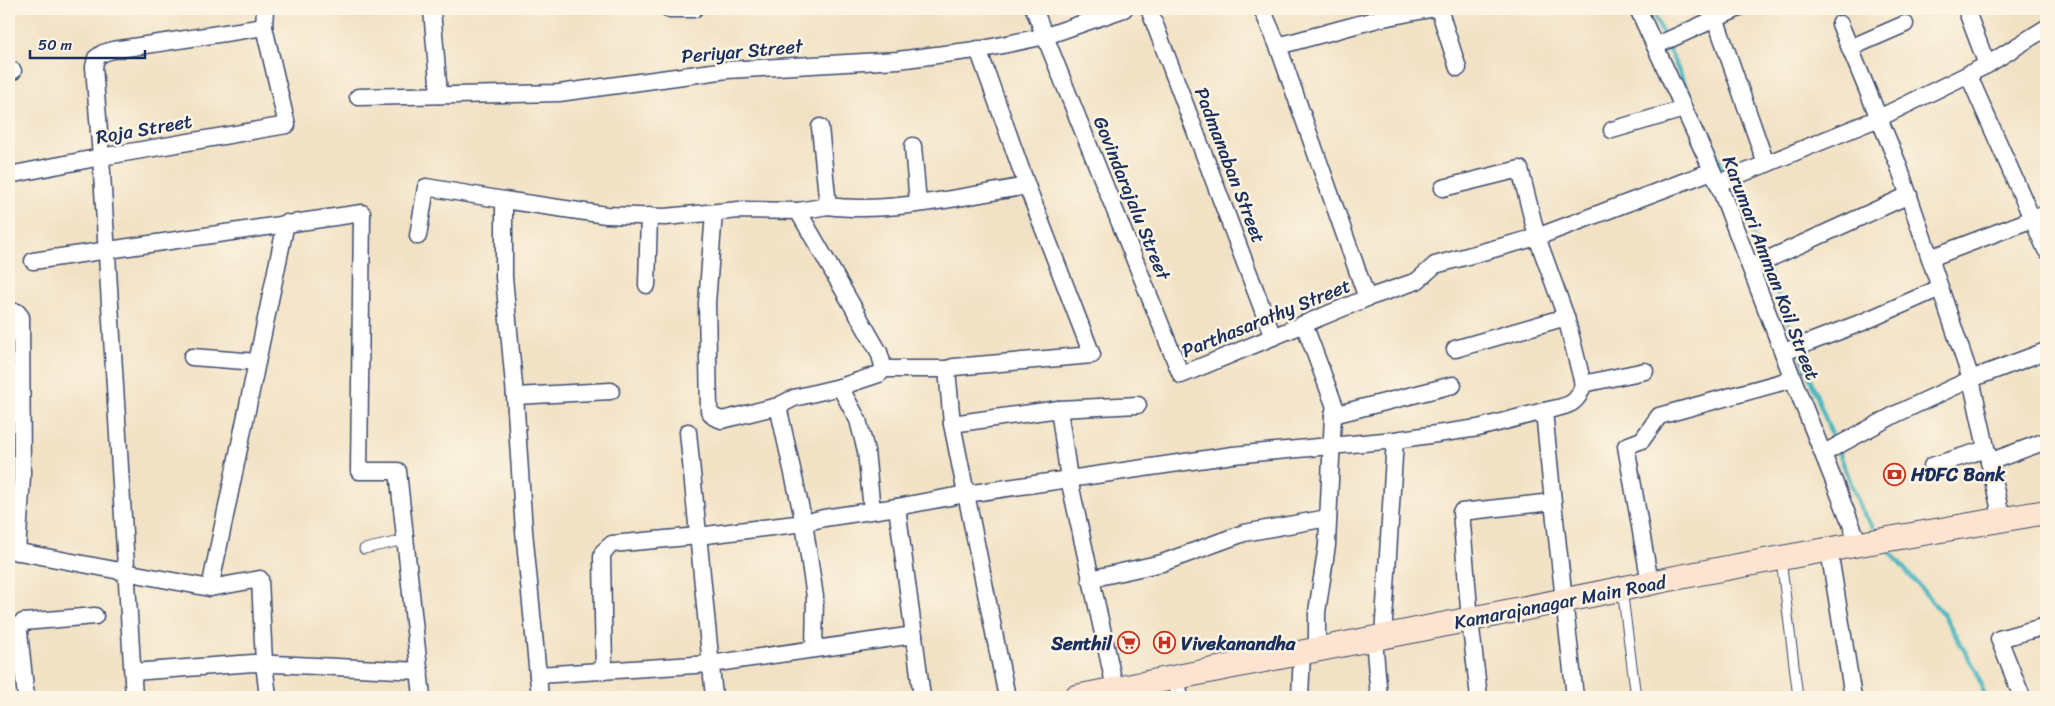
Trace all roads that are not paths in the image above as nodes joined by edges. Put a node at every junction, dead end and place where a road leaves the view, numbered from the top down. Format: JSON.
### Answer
{"nodes":[{"id":1,"x":265,"y":9,"type":"edge"},
{"id":2,"x":432,"y":9,"type":"edge"},
{"id":3,"x":669,"y":9,"type":"edge"},
{"id":4,"x":694,"y":9,"type":"edge"},
{"id":5,"x":1034,"y":9,"type":"edge"},
{"id":6,"x":1124,"y":9,"type":"edge"},
{"id":7,"x":1149,"y":9,"type":"edge"},
{"id":8,"x":1262,"y":9,"type":"edge"},
{"id":9,"x":1430,"y":9,"type":"edge"},
{"id":10,"x":1439,"y":9,"type":"edge"},
{"id":11,"x":1638,"y":9,"type":"edge"},
{"id":12,"x":1737,"y":9,"type":"edge"},
{"id":13,"x":1966,"y":9,"type":"edge"},
{"id":14,"x":1377,"y":14,"type":"edge"},
{"id":15,"x":1711,"y":18,"type":"edge"},
{"id":16,"x":1840,"y":24,"type":"dead end"},
{"id":17,"x":1905,"y":24,"type":"dead end"},
{"id":18,"x":264,"y":27,"type":"junction"},
{"id":19,"x":2046,"y":28,"type":"edge"},
{"id":20,"x":1046,"y":36,"type":"junction"},
{"id":21,"x":1658,"y":45,"type":"junction"},
{"id":22,"x":1278,"y":46,"type":"junction"},
{"id":23,"x":1850,"y":48,"type":"junction"},
{"id":24,"x":978,"y":49,"type":"junction"},
{"id":25,"x":1987,"y":65,"type":"junction"},
{"id":26,"x":1458,"y":68,"type":"dead end"},
{"id":27,"x":1968,"y":74,"type":"junction"},
{"id":28,"x":439,"y":95,"type":"junction"},
{"id":29,"x":358,"y":97,"type":"dead end"},
{"id":30,"x":1684,"y":109,"type":"junction"},
{"id":31,"x":1879,"y":118,"type":"junction"},
{"id":32,"x":820,"y":127,"type":"dead end"},
{"id":33,"x":1612,"y":130,"type":"dead end"},
{"id":34,"x":913,"y":146,"type":"dead end"},
{"id":35,"x":101,"y":157,"type":"junction"},
{"id":36,"x":1766,"y":164,"type":"junction"},
{"id":37,"x":9,"y":175,"type":"edge"},
{"id":38,"x":1721,"y":177,"type":"junction"},
{"id":39,"x":1027,"y":186,"type":"junction"},
{"id":40,"x":1443,"y":188,"type":"dead end"},
{"id":41,"x":1909,"y":195,"type":"junction"},
{"id":42,"x":504,"y":200,"type":"junction"},
{"id":43,"x":918,"y":203,"type":"junction"},
{"id":44,"x":828,"y":206,"type":"junction"},
{"id":45,"x":798,"y":210,"type":"junction"},
{"id":46,"x":714,"y":213,"type":"junction"},
{"id":47,"x":649,"y":216,"type":"junction"},
{"id":48,"x":2039,"y":217,"type":"edge"},
{"id":49,"x":286,"y":224,"type":"junction"},
{"id":50,"x":418,"y":236,"type":"dead end"},
{"id":51,"x":1537,"y":236,"type":"junction"},
{"id":52,"x":107,"y":249,"type":"junction"},
{"id":53,"x":2046,"y":250,"type":"edge"},
{"id":54,"x":1930,"y":258,"type":"junction"},
{"id":55,"x":32,"y":261,"type":"dead end"},
{"id":56,"x":1760,"y":263,"type":"junction"},
{"id":57,"x":647,"y":286,"type":"dead end"},
{"id":58,"x":1940,"y":288,"type":"junction"},
{"id":59,"x":1367,"y":298,"type":"junction"},
{"id":60,"x":9,"y":314,"type":"edge"},
{"id":61,"x":1566,"y":316,"type":"junction"},
{"id":62,"x":1304,"y":324,"type":"junction"},
{"id":63,"x":1273,"y":337,"type":"junction"},
{"id":64,"x":1456,"y":349,"type":"dead end"},
{"id":65,"x":2046,"y":351,"type":"edge"},
{"id":66,"x":1784,"y":352,"type":"junction"},
{"id":67,"x":192,"y":357,"type":"dead end"},
{"id":68,"x":257,"y":362,"type":"junction"},
{"id":69,"x":884,"y":369,"type":"junction"},
{"id":70,"x":947,"y":369,"type":"junction"},
{"id":71,"x":1645,"y":371,"type":"dead end"},
{"id":72,"x":1181,"y":375,"type":"joint"},
{"id":73,"x":1793,"y":379,"type":"junction"},
{"id":74,"x":1971,"y":379,"type":"junction"},
{"id":75,"x":1583,"y":384,"type":"junction"},
{"id":76,"x":1453,"y":385,"type":"dead end"},
{"id":77,"x":840,"y":387,"type":"junction"},
{"id":78,"x":611,"y":392,"type":"dead end"},
{"id":79,"x":515,"y":396,"type":"junction"},
{"id":80,"x":1138,"y":405,"type":"dead end"},
{"id":81,"x":778,"y":406,"type":"junction"},
{"id":82,"x":1059,"y":409,"type":"junction"},
{"id":83,"x":1544,"y":411,"type":"junction"},
{"id":84,"x":1333,"y":415,"type":"junction"},
{"id":85,"x":952,"y":424,"type":"junction"},
{"id":86,"x":688,"y":432,"type":"dead end"},
{"id":87,"x":1395,"y":440,"type":"junction"},
{"id":88,"x":2046,"y":441,"type":"edge"},
{"id":89,"x":1333,"y":447,"type":"junction"},
{"id":90,"x":1824,"y":453,"type":"junction"},
{"id":91,"x":1988,"y":456,"type":"junction"},
{"id":92,"x":1932,"y":466,"type":"dead end"},
{"id":93,"x":1069,"y":479,"type":"junction"},
{"id":94,"x":966,"y":494,"type":"junction"},
{"id":95,"x":1553,"y":502,"type":"junction"},
{"id":96,"x":897,"y":507,"type":"junction"},
{"id":97,"x":872,"y":510,"type":"junction"},
{"id":98,"x":2046,"y":512,"type":"edge"},
{"id":99,"x":1328,"y":518,"type":"junction"},
{"id":100,"x":2002,"y":520,"type":"junction"},
{"id":101,"x":804,"y":523,"type":"junction"},
{"id":102,"x":698,"y":536,"type":"junction"},
{"id":103,"x":405,"y":540,"type":"junction"},
{"id":104,"x":1859,"y":544,"type":"junction"},
{"id":105,"x":364,"y":549,"type":"dead end"},
{"id":106,"x":1829,"y":550,"type":"junction"},
{"id":107,"x":13,"y":551,"type":"edge"},
{"id":108,"x":1781,"y":559,"type":"junction"},
{"id":109,"x":126,"y":573,"type":"junction"},
{"id":110,"x":1090,"y":579,"type":"junction"},
{"id":111,"x":1650,"y":583,"type":"junction"},
{"id":112,"x":210,"y":588,"type":"junction"},
{"id":113,"x":1622,"y":589,"type":"junction"},
{"id":114,"x":1564,"y":602,"type":"junction"},
{"id":115,"x":95,"y":616,"type":"dead end"},
{"id":116,"x":1470,"y":620,"type":"junction"},
{"id":117,"x":2046,"y":626,"type":"edge"},
{"id":118,"x":914,"y":635,"type":"junction"},
{"id":119,"x":1378,"y":638,"type":"junction"},
{"id":120,"x":814,"y":649,"type":"junction"},
{"id":121,"x":1310,"y":652,"type":"junction"},
{"id":122,"x":264,"y":663,"type":"junction"},
{"id":123,"x":710,"y":664,"type":"junction"},
{"id":124,"x":420,"y":671,"type":"junction"},
{"id":125,"x":604,"y":671,"type":"junction"},
{"id":126,"x":133,"y":672,"type":"junction"},
{"id":127,"x":538,"y":675,"type":"junction"},
{"id":128,"x":1178,"y":687,"type":"edge"},
{"id":129,"x":1116,"y":693,"type":"edge"},
{"id":130,"x":26,"y":697,"type":"edge"},
{"id":131,"x":134,"y":697,"type":"edge"},
{"id":132,"x":268,"y":697,"type":"edge"},
{"id":133,"x":422,"y":697,"type":"edge"},
{"id":134,"x":540,"y":697,"type":"edge"},
{"id":135,"x":714,"y":697,"type":"edge"},
{"id":136,"x":922,"y":697,"type":"edge"},
{"id":137,"x":1007,"y":697,"type":"edge"},
{"id":138,"x":1076,"y":697,"type":"edge"},
{"id":139,"x":1300,"y":697,"type":"edge"},
{"id":140,"x":1379,"y":697,"type":"edge"},
{"id":141,"x":1479,"y":697,"type":"edge"},
{"id":142,"x":1575,"y":697,"type":"edge"},
{"id":143,"x":1636,"y":697,"type":"edge"},
{"id":144,"x":1798,"y":697,"type":"edge"},
{"id":145,"x":1853,"y":697,"type":"edge"},
{"id":146,"x":2022,"y":697,"type":"edge"}],
"edges":[{"from":1,"to":18,"type":"street"},
{"from":2,"to":28,"type":"street"},
{"from":3,"to":4,"type":"street"},
{"from":5,"to":20,"type":"street","name":"Govindarajalu Street"},
{"from":6,"to":20,"type":"street","name":"Periyar Street"},
{"from":7,"to":63,"type":"street","name":"Padmanaban Street"},
{"from":8,"to":22,"type":"street"},
{"from":9,"to":14,"type":"street"},
{"from":10,"to":26,"type":"street"},
{"from":11,"to":21,"type":"street","name":"Karumari Amman Koil Street"},
{"from":12,"to":15,"type":"street"},
{"from":13,"to":25,"type":"street"},
{"from":14,"to":22,"type":"street"},
{"from":15,"to":21,"type":"street"},
{"from":15,"to":36,"type":"street"},
{"from":16,"to":23,"type":"street"},
{"from":17,"to":23,"type":"street"},
{"from":18,"to":35,"type":"street"},
{"from":18,"to":35,"type":"street","name":"Roja Street"},
{"from":19,"to":25,"type":"street","name":"Parthasarathy Street"},
{"from":20,"to":24,"type":"street","name":"Periyar Street"},
{"from":20,"to":72,"type":"street","name":"Govindarajalu Street"},
{"from":21,"to":30,"type":"street","name":"Karumari Amman Koil Street"},
{"from":22,"to":59,"type":"street"},
{"from":23,"to":31,"type":"street"},
{"from":24,"to":28,"type":"street","name":"Periyar Street"},
{"from":24,"to":39,"type":"street"},
{"from":25,"to":27,"type":"street","name":"Parthasarathy Street"},
{"from":27,"to":31,"type":"street","name":"Parthasarathy Street"},
{"from":27,"to":48,"type":"street"},
{"from":28,"to":29,"type":"street","name":"Periyar Street"},
{"from":30,"to":33,"type":"street"},
{"from":30,"to":38,"type":"street","name":"Karumari Amman Koil Street"},
{"from":31,"to":36,"type":"street","name":"Parthasarathy Street"},
{"from":31,"to":41,"type":"street"},
{"from":32,"to":44,"type":"street"},
{"from":34,"to":43,"type":"street"},
{"from":35,"to":37,"type":"street","name":"Roja Street"},
{"from":35,"to":52,"type":"street"},
{"from":36,"to":38,"type":"street","name":"Parthasarathy Street"},
{"from":38,"to":51,"type":"street","name":"Parthasarathy Street"},
{"from":38,"to":56,"type":"street","name":"Karumari Amman Koil Street"},
{"from":39,"to":43,"type":"street"},
{"from":39,"to":70,"type":"street"},
{"from":40,"to":51,"type":"street"},
{"from":41,"to":54,"type":"street"},
{"from":41,"to":56,"type":"street"},
{"from":42,"to":47,"type":"street"},
{"from":42,"to":50,"type":"street"},
{"from":42,"to":79,"type":"street"},
{"from":43,"to":44,"type":"street"},
{"from":44,"to":45,"type":"street"},
{"from":45,"to":46,"type":"street"},
{"from":45,"to":69,"type":"street"},
{"from":46,"to":47,"type":"street"},
{"from":46,"to":81,"type":"street"},
{"from":47,"to":57,"type":"street"},
{"from":48,"to":53,"type":"street"},
{"from":48,"to":54,"type":"street"},
{"from":49,"to":52,"type":"street"},
{"from":49,"to":68,"type":"street"},
{"from":49,"to":103,"type":"street"},
{"from":51,"to":59,"type":"street","name":"Parthasarathy Street"},
{"from":51,"to":61,"type":"street"},
{"from":52,"to":55,"type":"street"},
{"from":52,"to":109,"type":"street"},
{"from":54,"to":58,"type":"street"},
{"from":56,"to":66,"type":"street","name":"Karumari Amman Koil Street"},
{"from":58,"to":66,"type":"street"},
{"from":58,"to":74,"type":"street"},
{"from":59,"to":62,"type":"street","name":"Parthasarathy Street"},
{"from":60,"to":107,"type":"street"},
{"from":61,"to":64,"type":"street"},
{"from":61,"to":75,"type":"street"},
{"from":62,"to":63,"type":"street","name":"Parthasarathy Street"},
{"from":62,"to":84,"type":"street"},
{"from":63,"to":72,"type":"street","name":"Parthasarathy Street"},
{"from":65,"to":74,"type":"street"},
{"from":66,"to":73,"type":"street","name":"Karumari Amman Koil Street"},
{"from":67,"to":68,"type":"street"},
{"from":68,"to":112,"type":"street"},
{"from":69,"to":70,"type":"street"},
{"from":69,"to":77,"type":"street"},
{"from":70,"to":85,"type":"street"},
{"from":71,"to":75,"type":"street"},
{"from":73,"to":90,"type":"street","name":"Karumari Amman Koil Street"},
{"from":73,"to":111,"type":"street"},
{"from":74,"to":90,"type":"street"},
{"from":74,"to":91,"type":"street"},
{"from":75,"to":83,"type":"street"},
{"from":76,"to":84,"type":"street"},
{"from":77,"to":81,"type":"street"},
{"from":77,"to":97,"type":"street"},
{"from":78,"to":79,"type":"street"},
{"from":79,"to":127,"type":"street"},
{"from":80,"to":82,"type":"street"},
{"from":81,"to":101,"type":"street"},
{"from":82,"to":85,"type":"street"},
{"from":82,"to":93,"type":"street"},
{"from":83,"to":87,"type":"street"},
{"from":83,"to":95,"type":"street"},
{"from":84,"to":89,"type":"street"},
{"from":85,"to":94,"type":"street"},
{"from":86,"to":102,"type":"street"},
{"from":87,"to":89,"type":"street"},
{"from":87,"to":119,"type":"street"},
{"from":88,"to":91,"type":"street"},
{"from":89,"to":93,"type":"street"},
{"from":89,"to":99,"type":"street"},
{"from":90,"to":104,"type":"street","name":"Karumari Amman Koil Street"},
{"from":91,"to":92,"type":"street"},
{"from":91,"to":100,"type":"street"},
{"from":93,"to":94,"type":"street"},
{"from":93,"to":110,"type":"street"},
{"from":94,"to":96,"type":"street"},
{"from":94,"to":137,"type":"street"},
{"from":95,"to":114,"type":"street"},
{"from":95,"to":116,"type":"street"},
{"from":96,"to":97,"type":"street"},
{"from":96,"to":118,"type":"street"},
{"from":97,"to":101,"type":"street"},
{"from":98,"to":100,"type":"main road","name":"Kamarajanagar Main Road"},
{"from":99,"to":110,"type":"street"},
{"from":99,"to":121,"type":"street"},
{"from":100,"to":104,"type":"main road","name":"Kamarajanagar Main Road"},
{"from":101,"to":102,"type":"street"},
{"from":101,"to":120,"type":"street"},
{"from":102,"to":123,"type":"street"},
{"from":102,"to":125,"type":"street"},
{"from":103,"to":105,"type":"lane"},
{"from":103,"to":124,"type":"street"},
{"from":104,"to":106,"type":"main road","name":"Kamarajanagar Main Road"},
{"from":106,"to":108,"type":"main road","name":"Kamarajanagar Main Road"},
{"from":106,"to":145,"type":"street"},
{"from":107,"to":109,"type":"street"},
{"from":108,"to":111,"type":"main road","name":"Kamarajanagar Main Road"},
{"from":108,"to":144,"type":"lane"},
{"from":109,"to":112,"type":"street"},
{"from":109,"to":126,"type":"street"},
{"from":110,"to":129,"type":"street"},
{"from":111,"to":113,"type":"main road","name":"Kamarajanagar Main Road"},
{"from":112,"to":122,"type":"street"},
{"from":113,"to":114,"type":"main road","name":"Kamarajanagar Main Road"},
{"from":113,"to":143,"type":"lane"},
{"from":114,"to":116,"type":"main road","name":"Kamarajanagar Main Road"},
{"from":114,"to":142,"type":"street"},
{"from":115,"to":130,"type":"street"},
{"from":116,"to":119,"type":"main road","name":"Kamarajanagar Main Road"},
{"from":116,"to":141,"type":"street"},
{"from":117,"to":146,"type":"street"},
{"from":118,"to":120,"type":"street"},
{"from":118,"to":136,"type":"street"},
{"from":119,"to":121,"type":"main road","name":"Kamarajanagar Main Road"},
{"from":119,"to":140,"type":"street"},
{"from":120,"to":123,"type":"street"},
{"from":121,"to":128,"type":"main road","name":"Kamarajanagar Main Road"},
{"from":121,"to":139,"type":"street"},
{"from":122,"to":124,"type":"street"},
{"from":122,"to":126,"type":"street"},
{"from":122,"to":132,"type":"street"},
{"from":123,"to":125,"type":"street"},
{"from":123,"to":135,"type":"street"},
{"from":124,"to":133,"type":"street"},
{"from":125,"to":127,"type":"street"},
{"from":126,"to":131,"type":"street"},
{"from":127,"to":134,"type":"street"},
{"from":128,"to":129,"type":"main road","name":"Kamarajanagar Main Road"},
{"from":129,"to":138,"type":"main road","name":"Kamarajanagar Main Road"}]}
